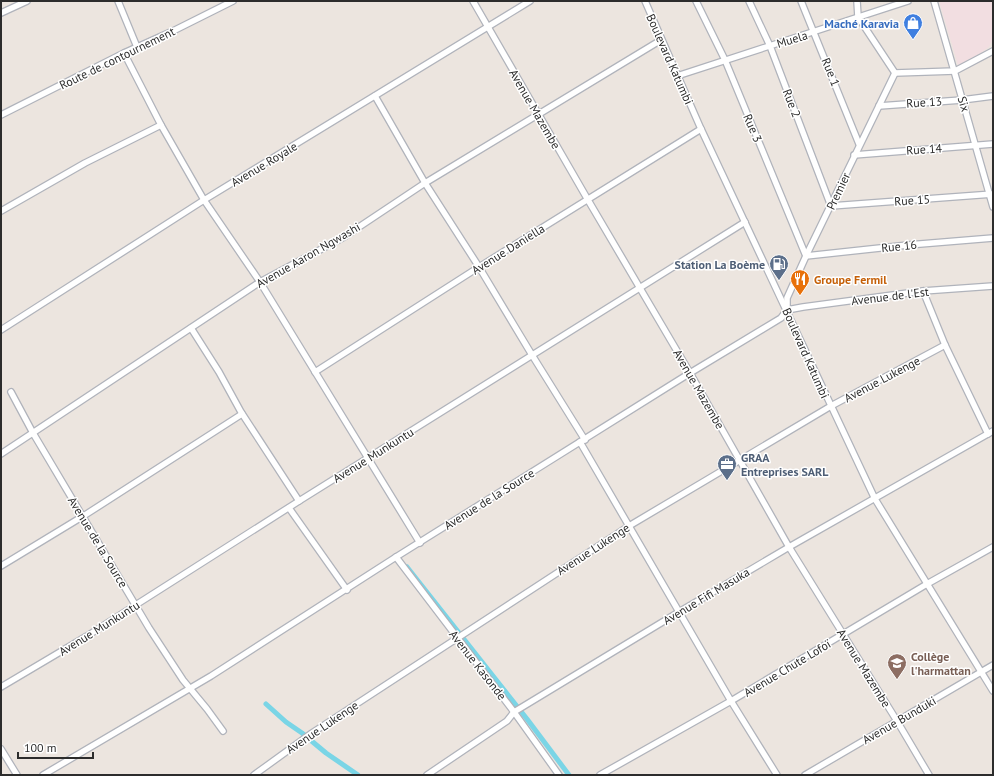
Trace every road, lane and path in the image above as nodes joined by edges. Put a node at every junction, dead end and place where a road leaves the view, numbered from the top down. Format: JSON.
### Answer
{"nodes":[{"id":1,"x":27,"y":1,"type":"edge"},
{"id":2,"x":118,"y":1,"type":"edge"},
{"id":3,"x":233,"y":1,"type":"edge"},
{"id":4,"x":473,"y":1,"type":"edge"},
{"id":5,"x":530,"y":1,"type":"edge"},
{"id":6,"x":645,"y":1,"type":"edge"},
{"id":7,"x":696,"y":1,"type":"edge"},
{"id":8,"x":749,"y":1,"type":"edge"},
{"id":9,"x":801,"y":1,"type":"edge"},
{"id":10,"x":857,"y":1,"type":"edge"},
{"id":11,"x":908,"y":1,"type":"edge"},
{"id":12,"x":934,"y":1,"type":"edge"},
{"id":13,"x":1,"y":13,"type":"edge"},
{"id":14,"x":858,"y":17,"type":"junction"},
{"id":15,"x":487,"y":27,"type":"junction"},
{"id":16,"x":815,"y":32,"type":"junction"},
{"id":17,"x":661,"y":40,"type":"junction"},
{"id":18,"x":770,"y":46,"type":"junction"},
{"id":19,"x":137,"y":47,"type":"junction"},
{"id":20,"x":993,"y":51,"type":"edge"},
{"id":21,"x":124,"y":53,"type":"junction"},
{"id":22,"x":725,"y":60,"type":"junction"},
{"id":23,"x":955,"y":72,"type":"junction"},
{"id":24,"x":895,"y":73,"type":"junction"},
{"id":25,"x":677,"y":76,"type":"junction"},
{"id":26,"x":375,"y":96,"type":"junction"},
{"id":27,"x":993,"y":96,"type":"edge"},
{"id":28,"x":962,"y":100,"type":"junction"},
{"id":29,"x":878,"y":106,"type":"junction"},
{"id":30,"x":538,"y":114,"type":"junction"},
{"id":31,"x":1,"y":115,"type":"edge"},
{"id":32,"x":162,"y":125,"type":"junction"},
{"id":33,"x":701,"y":129,"type":"junction"},
{"id":34,"x":859,"y":144,"type":"junction"},
{"id":35,"x":993,"y":144,"type":"edge"},
{"id":36,"x":976,"y":145,"type":"junction"},
{"id":37,"x":854,"y":155,"type":"junction"},
{"id":38,"x":424,"y":182,"type":"junction"},
{"id":39,"x":991,"y":194,"type":"edge"},
{"id":40,"x":204,"y":200,"type":"junction"},
{"id":41,"x":588,"y":200,"type":"junction"},
{"id":42,"x":831,"y":206,"type":"junction"},
{"id":43,"x":993,"y":207,"type":"edge"},
{"id":44,"x":1,"y":211,"type":"edge"},
{"id":45,"x":745,"y":222,"type":"junction"},
{"id":46,"x":993,"y":238,"type":"edge"},
{"id":47,"x":806,"y":256,"type":"junction"},
{"id":48,"x":479,"y":266,"type":"junction"},
{"id":49,"x":260,"y":282,"type":"junction"},
{"id":50,"x":993,"y":286,"type":"edge"},
{"id":51,"x":640,"y":287,"type":"junction"},
{"id":52,"x":923,"y":291,"type":"junction"},
{"id":53,"x":787,"y":310,"type":"junction"},
{"id":54,"x":191,"y":328,"type":"junction"},
{"id":55,"x":1,"y":330,"type":"edge"},
{"id":56,"x":945,"y":345,"type":"junction"},
{"id":57,"x":532,"y":355,"type":"junction"},
{"id":58,"x":315,"y":372,"type":"junction"},
{"id":59,"x":690,"y":373,"type":"junction"},
{"id":60,"x":11,"y":392,"type":"dead end"},
{"id":61,"x":830,"y":406,"type":"junction"},
{"id":62,"x":242,"y":414,"type":"junction"},
{"id":63,"x":33,"y":433,"type":"junction"},
{"id":64,"x":990,"y":433,"type":"edge"},
{"id":65,"x":582,"y":441,"type":"junction"},
{"id":66,"x":1,"y":454,"type":"edge"},
{"id":67,"x":368,"y":459,"type":"junction"},
{"id":68,"x":740,"y":461,"type":"junction"},
{"id":69,"x":875,"y":499,"type":"junction"},
{"id":70,"x":298,"y":501,"type":"junction"},
{"id":71,"x":288,"y":508,"type":"junction"},
{"id":72,"x":83,"y":516,"type":"junction"},
{"id":73,"x":629,"y":526,"type":"junction"},
{"id":74,"x":420,"y":542,"type":"junction"},
{"id":75,"x":789,"y":547,"type":"junction"},
{"id":76,"x":993,"y":547,"type":"edge"},
{"id":77,"x":396,"y":557,"type":"junction"},
{"id":78,"x":1,"y":566,"type":"edge"},
{"id":79,"x":927,"y":584,"type":"junction"},
{"id":80,"x":347,"y":590,"type":"junction"},
{"id":81,"x":136,"y":605,"type":"junction"},
{"id":82,"x":679,"y":612,"type":"junction"},
{"id":83,"x":843,"y":635,"type":"junction"},
{"id":84,"x":457,"y":638,"type":"junction"},
{"id":85,"x":993,"y":665,"type":"edge"},
{"id":86,"x":981,"y":672,"type":"junction"},
{"id":87,"x":1,"y":687,"type":"edge"},
{"id":88,"x":190,"y":689,"type":"junction"},
{"id":89,"x":993,"y":691,"type":"edge"},
{"id":90,"x":731,"y":701,"type":"junction"},
{"id":91,"x":514,"y":712,"type":"junction"},
{"id":92,"x":897,"y":721,"type":"junction"},
{"id":93,"x":223,"y":731,"type":"dead end"},
{"id":94,"x":1,"y":749,"type":"edge"},
{"id":95,"x":17,"y":775,"type":"edge"},
{"id":96,"x":43,"y":775,"type":"edge"},
{"id":97,"x":254,"y":775,"type":"edge"},
{"id":98,"x":428,"y":775,"type":"edge"},
{"id":99,"x":559,"y":775,"type":"edge"},
{"id":100,"x":600,"y":775,"type":"edge"},
{"id":101,"x":777,"y":775,"type":"edge"},
{"id":102,"x":805,"y":775,"type":"edge"},
{"id":103,"x":929,"y":775,"type":"edge"}],
"edges":[{"from":1,"to":13,"type":"street"},
{"from":2,"to":19,"type":"street"},
{"from":3,"to":19,"type":"street","name":"Route de contournement"},
{"from":4,"to":15,"type":"street","name":"Avenue Mazembe"},
{"from":5,"to":15,"type":"street","name":"Avenue Royale"},
{"from":6,"to":17,"type":"street","name":"Boulevard Katumbi"},
{"from":7,"to":22,"type":"street","name":"Rue 3"},
{"from":8,"to":18,"type":"street","name":"Rue 2"},
{"from":9,"to":16,"type":"street","name":"Rue 1"},
{"from":10,"to":14,"type":"street"},
{"from":11,"to":14,"type":"street","name":"Muela"},
{"from":12,"to":23,"type":"street","name":"Six"},
{"from":14,"to":16,"type":"street","name":"Muela"},
{"from":14,"to":24,"type":"street"},
{"from":15,"to":26,"type":"street","name":"Avenue Royale"},
{"from":15,"to":30,"type":"street","name":"Avenue Mazembe"},
{"from":16,"to":18,"type":"street","name":"Muela"},
{"from":16,"to":34,"type":"street","name":"Rue 1"},
{"from":17,"to":25,"type":"street","name":"Boulevard Katumbi"},
{"from":17,"to":30,"type":"street","name":"Avenue Aaron Ngwashi"},
{"from":18,"to":22,"type":"street","name":"Muela"},
{"from":18,"to":42,"type":"street","name":"Rue 2"},
{"from":19,"to":21,"type":"street","name":"Route de contournement"},
{"from":20,"to":23,"type":"street"},
{"from":21,"to":31,"type":"street","name":"Route de contournement"},
{"from":21,"to":32,"type":"street"},
{"from":22,"to":25,"type":"street","name":"Muela"},
{"from":22,"to":47,"type":"street","name":"Rue 3"},
{"from":23,"to":24,"type":"street"},
{"from":23,"to":28,"type":"street","name":"Six"},
{"from":24,"to":29,"type":"street","name":"Premier"},
{"from":25,"to":33,"type":"street","name":"Boulevard Katumbi"},
{"from":26,"to":38,"type":"street"},
{"from":26,"to":40,"type":"street","name":"Avenue Royale"},
{"from":27,"to":28,"type":"street","name":"Rue 13"},
{"from":28,"to":29,"type":"street","name":"Rue 13"},
{"from":28,"to":36,"type":"street","name":"Six"},
{"from":29,"to":34,"type":"street","name":"Premier"},
{"from":30,"to":38,"type":"street","name":"Avenue Aaron Ngwashi"},
{"from":30,"to":41,"type":"street","name":"Avenue Mazembe"},
{"from":32,"to":40,"type":"street"},
{"from":32,"to":44,"type":"street"},
{"from":33,"to":41,"type":"street","name":"Avenue Daniella"},
{"from":33,"to":45,"type":"street","name":"Boulevard Katumbi"},
{"from":34,"to":37,"type":"street","name":"Premier"},
{"from":35,"to":36,"type":"street","name":"Rue 14"},
{"from":36,"to":37,"type":"street","name":"Rue 14"},
{"from":36,"to":39,"type":"street","name":"Six"},
{"from":37,"to":42,"type":"street","name":"Premier"},
{"from":38,"to":48,"type":"street"},
{"from":38,"to":49,"type":"street","name":"Avenue Aaron Ngwashi"},
{"from":39,"to":42,"type":"street","name":"Rue 15"},
{"from":39,"to":43,"type":"street","name":"Six"},
{"from":40,"to":49,"type":"street"},
{"from":40,"to":55,"type":"street","name":"Avenue Royale"},
{"from":41,"to":48,"type":"street","name":"Avenue Daniella"},
{"from":41,"to":51,"type":"street","name":"Avenue Mazembe"},
{"from":42,"to":47,"type":"street","name":"Premier"},
{"from":45,"to":51,"type":"street","name":"Avenue Munkuntu"},
{"from":45,"to":53,"type":"street","name":"Boulevard Katumbi"},
{"from":46,"to":47,"type":"street","name":"Rue 16"},
{"from":47,"to":53,"type":"street","name":"Premier"},
{"from":48,"to":57,"type":"street"},
{"from":48,"to":58,"type":"street","name":"Avenue Daniella"},
{"from":49,"to":54,"type":"street","name":"Avenue Aaron Ngwashi"},
{"from":49,"to":58,"type":"street"},
{"from":50,"to":52,"type":"street","name":"Avenue de l'Est"},
{"from":51,"to":57,"type":"street","name":"Avenue Munkuntu"},
{"from":51,"to":59,"type":"street","name":"Avenue Mazembe"},
{"from":52,"to":53,"type":"street","name":"Avenue de l'Est"},
{"from":52,"to":56,"type":"street"},
{"from":53,"to":59,"type":"street","name":"Avenue de la Source"},
{"from":53,"to":61,"type":"street","name":"Boulevard Katumbi"},
{"from":54,"to":62,"type":"street"},
{"from":54,"to":63,"type":"street","name":"Avenue Aaron Ngwashi"},
{"from":56,"to":61,"type":"street","name":"Avenue Lukenge"},
{"from":56,"to":64,"type":"street"},
{"from":57,"to":65,"type":"street"},
{"from":57,"to":67,"type":"street","name":"Avenue Munkuntu"},
{"from":58,"to":67,"type":"street"},
{"from":59,"to":65,"type":"street","name":"Avenue de la Source"},
{"from":59,"to":68,"type":"street","name":"Avenue Mazembe"},
{"from":60,"to":63,"type":"street","name":"Avenue de la Source"},
{"from":61,"to":68,"type":"street","name":"Avenue Lukenge"},
{"from":61,"to":69,"type":"street","name":"Boulevard Katumbi"},
{"from":62,"to":70,"type":"street"},
{"from":62,"to":72,"type":"street"},
{"from":63,"to":66,"type":"street","name":"Avenue Aaron Ngwashi"},
{"from":63,"to":72,"type":"street","name":"Avenue de la Source"},
{"from":64,"to":69,"type":"street","name":"Avenue Fifi Masuka"},
{"from":65,"to":73,"type":"street"},
{"from":65,"to":74,"type":"street","name":"Avenue de la Source"},
{"from":67,"to":70,"type":"street","name":"Avenue Munkuntu"},
{"from":67,"to":74,"type":"street"},
{"from":68,"to":73,"type":"street","name":"Avenue Lukenge"},
{"from":68,"to":75,"type":"street","name":"Avenue Mazembe"},
{"from":69,"to":75,"type":"street","name":"Avenue Fifi Masuka"},
{"from":69,"to":79,"type":"street","name":"Boulevard Katumbi"},
{"from":70,"to":71,"type":"street","name":"Avenue Munkuntu"},
{"from":71,"to":80,"type":"street"},
{"from":71,"to":81,"type":"street","name":"Avenue Munkuntu"},
{"from":72,"to":78,"type":"street"},
{"from":72,"to":81,"type":"street","name":"Avenue de la Source"},
{"from":73,"to":82,"type":"street"},
{"from":73,"to":84,"type":"street","name":"Avenue Lukenge"},
{"from":74,"to":77,"type":"street","name":"Avenue de la Source"},
{"from":75,"to":82,"type":"street","name":"Avenue Fifi Masuka"},
{"from":75,"to":83,"type":"street","name":"Avenue Mazembe"},
{"from":76,"to":79,"type":"street","name":"Avenue Chute Lofoï"},
{"from":77,"to":80,"type":"street","name":"Avenue de la Source"},
{"from":77,"to":84,"type":"street","name":"Avenue Kasonde"},
{"from":79,"to":83,"type":"street","name":"Avenue Chute Lofoï"},
{"from":79,"to":86,"type":"street","name":"Boulevard Katumbi"},
{"from":80,"to":88,"type":"street","name":"Avenue de la Source"},
{"from":81,"to":87,"type":"street","name":"Avenue Munkuntu"},
{"from":81,"to":88,"type":"street","name":"Avenue de la Source"},
{"from":82,"to":90,"type":"street"},
{"from":82,"to":91,"type":"street","name":"Avenue Fifi Masuka"},
{"from":83,"to":90,"type":"street","name":"Avenue Chute Lofoï"},
{"from":83,"to":92,"type":"street","name":"Avenue Mazembe"},
{"from":84,"to":91,"type":"street","name":"Avenue Kasonde"},
{"from":84,"to":97,"type":"street","name":"Avenue Lukenge"},
{"from":85,"to":86,"type":"street","name":"Avenue Bunduki"},
{"from":86,"to":89,"type":"street","name":"Boulevard Katumbi"},
{"from":86,"to":92,"type":"street","name":"Avenue Bunduki"},
{"from":88,"to":93,"type":"street","name":"Avenue de la Source"},
{"from":88,"to":96,"type":"street","name":"Avenue de la Source"},
{"from":90,"to":100,"type":"street","name":"Avenue Chute Lofoï"},
{"from":90,"to":101,"type":"street"},
{"from":91,"to":98,"type":"street","name":"Avenue Fifi Masuka"},
{"from":91,"to":99,"type":"street","name":"Avenue Kasonde"},
{"from":92,"to":102,"type":"street","name":"Avenue Bunduki"},
{"from":92,"to":103,"type":"street","name":"Avenue Mazembe"},
{"from":94,"to":95,"type":"street"}]}
